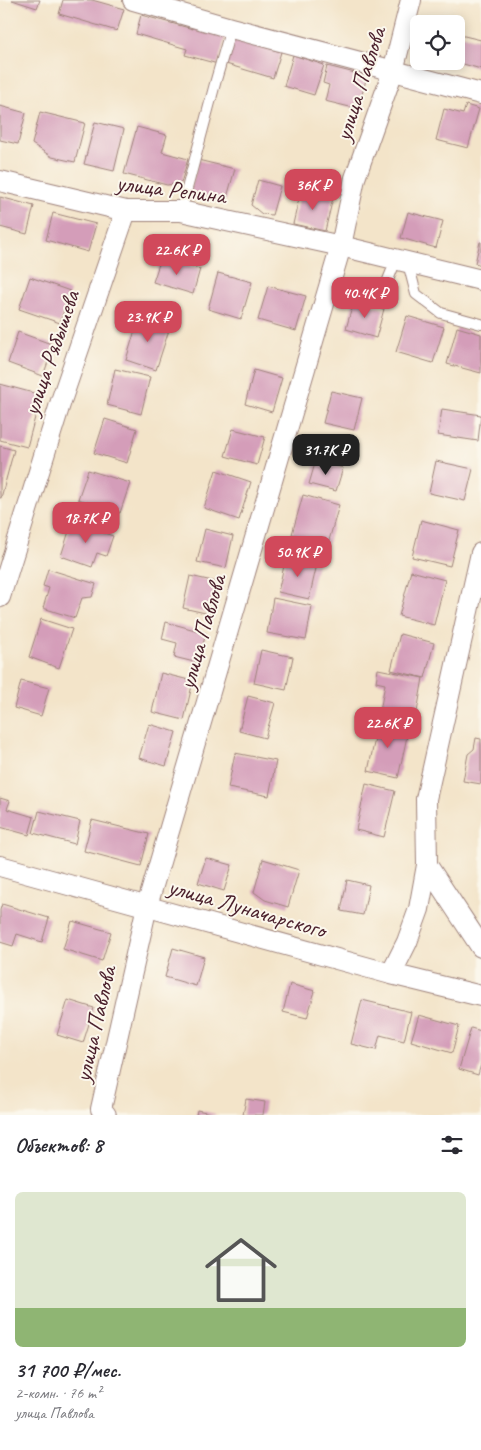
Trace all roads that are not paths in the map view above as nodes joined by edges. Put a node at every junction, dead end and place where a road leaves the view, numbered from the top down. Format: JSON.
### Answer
{"nodes":[{"id":1,"x":412,"y":0,"type":"edge"},
{"id":2,"x":145,"y":2,"type":"edge"},
{"id":3,"x":231,"y":28,"type":"junction"},
{"id":4,"x":393,"y":72,"type":"junction"},
{"id":5,"x":481,"y":94,"type":"edge"},
{"id":6,"x":0,"y":181,"type":"edge"},
{"id":7,"x":181,"y":210,"type":"junction"},
{"id":8,"x":126,"y":211,"type":"junction"},
{"id":9,"x":341,"y":246,"type":"junction"},
{"id":10,"x":402,"y":261,"type":"junction"},
{"id":11,"x":481,"y":280,"type":"edge"},
{"id":12,"x":386,"y":293,"type":"dead end"},
{"id":13,"x":481,"y":324,"type":"edge"},
{"id":14,"x":481,"y":553,"type":"edge"},
{"id":15,"x":0,"y":597,"type":"edge"},
{"id":16,"x":427,"y":865,"type":"junction"},
{"id":17,"x":0,"y":866,"type":"edge"},
{"id":18,"x":147,"y":906,"type":"junction"},
{"id":19,"x":481,"y":947,"type":"edge"},
{"id":20,"x":390,"y":974,"type":"junction"},
{"id":21,"x":481,"y":996,"type":"edge"},
{"id":22,"x":104,"y":1112,"type":"edge"}],
"edges":[{"from":1,"to":4,"type":"street","name":"улица Павлова"},
{"from":2,"to":3,"type":"street"},
{"from":3,"to":4,"type":"street"},
{"from":3,"to":7,"type":"lane"},
{"from":4,"to":5,"type":"street"},
{"from":4,"to":9,"type":"street","name":"улица Павлова"},
{"from":6,"to":8,"type":"street","name":"улица Репина"},
{"from":7,"to":8,"type":"street","name":"улица Репина"},
{"from":7,"to":9,"type":"street","name":"улица Репина"},
{"from":8,"to":15,"type":"street","name":"улица Рябышева"},
{"from":9,"to":10,"type":"street","name":"улица Репина"},
{"from":9,"to":18,"type":"street","name":"улица Павлова"},
{"from":10,"to":11,"type":"street","name":"улица Репина"},
{"from":10,"to":12,"type":"lane"},
{"from":10,"to":13,"type":"lane"},
{"from":14,"to":16,"type":"street"},
{"from":16,"to":19,"type":"street"},
{"from":16,"to":20,"type":"street"},
{"from":17,"to":18,"type":"street","name":"улица Луначарского"},
{"from":18,"to":20,"type":"street","name":"улица Луначарского"},
{"from":18,"to":22,"type":"street","name":"улица Павлова"},
{"from":20,"to":21,"type":"street","name":"улица Луначарского"}]}
